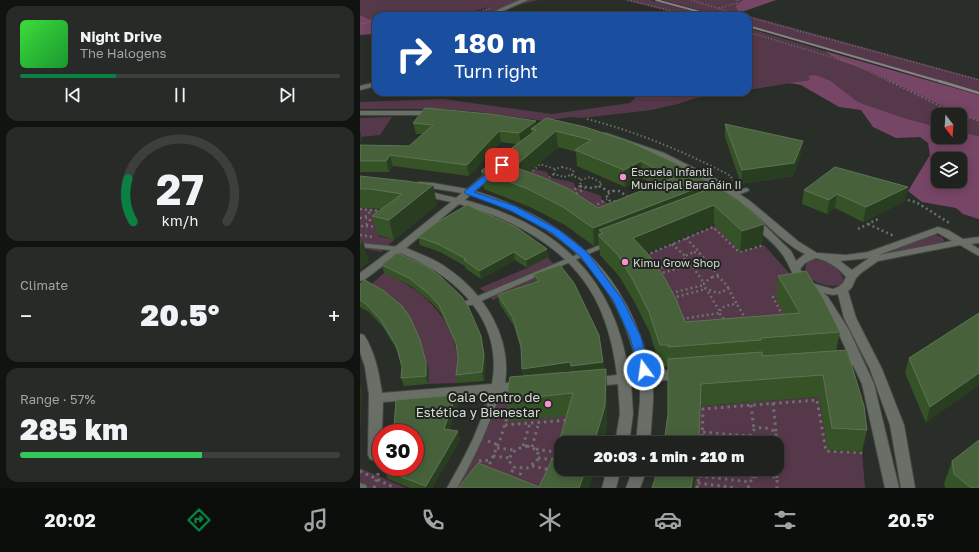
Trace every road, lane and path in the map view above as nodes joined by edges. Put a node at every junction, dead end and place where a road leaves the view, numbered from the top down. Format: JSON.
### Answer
{"nodes":[{"id":1,"x":525,"y":0,"type":"edge"},
{"id":2,"x":628,"y":0,"type":"edge"},
{"id":3,"x":691,"y":0,"type":"edge"},
{"id":4,"x":738,"y":0,"type":"edge"},
{"id":5,"x":718,"y":8,"type":"junction"},
{"id":6,"x":498,"y":12,"type":"edge"},
{"id":7,"x":677,"y":12,"type":"edge"},
{"id":8,"x":730,"y":12,"type":"edge"},
{"id":9,"x":752,"y":18,"type":"edge"},
{"id":10,"x":372,"y":22,"type":"edge"},
{"id":11,"x":360,"y":24,"type":"edge"},
{"id":12,"x":752,"y":33,"type":"edge"},
{"id":13,"x":979,"y":80,"type":"edge"},
{"id":14,"x":372,"y":85,"type":"edge"},
{"id":15,"x":360,"y":88,"type":"edge"},
{"id":16,"x":360,"y":113,"type":"edge"},
{"id":17,"x":444,"y":114,"type":"edge"},
{"id":18,"x":979,"y":121,"type":"edge"},
{"id":19,"x":501,"y":166,"type":"edge"},
{"id":20,"x":555,"y":169,"type":"junction"},
{"id":21,"x":554,"y":174,"type":"junction"},
{"id":22,"x":572,"y":175,"type":"junction"},
{"id":23,"x":524,"y":178,"type":"edge"},
{"id":24,"x":582,"y":180,"type":"junction"},
{"id":25,"x":542,"y":184,"type":"edge"},
{"id":26,"x":580,"y":186,"type":"junction"},
{"id":27,"x":599,"y":186,"type":"junction"},
{"id":28,"x":585,"y":188,"type":"junction"},
{"id":29,"x":746,"y":190,"type":"dead end"},
{"id":30,"x":468,"y":192,"type":"junction"},
{"id":31,"x":610,"y":192,"type":"junction"},
{"id":32,"x":734,"y":194,"type":"junction"},
{"id":33,"x":564,"y":195,"type":"edge"},
{"id":34,"x":575,"y":195,"type":"edge"},
{"id":35,"x":725,"y":198,"type":"junction"},
{"id":36,"x":901,"y":198,"type":"edge"},
{"id":37,"x":607,"y":199,"type":"junction"},
{"id":38,"x":459,"y":201,"type":"junction"},
{"id":39,"x":613,"y":202,"type":"junction"},
{"id":40,"x":606,"y":205,"type":"edge"},
{"id":41,"x":360,"y":209,"type":"edge"},
{"id":42,"x":365,"y":209,"type":"junction"},
{"id":43,"x":590,"y":209,"type":"edge"},
{"id":44,"x":372,"y":210,"type":"junction"},
{"id":45,"x":379,"y":211,"type":"junction"},
{"id":46,"x":387,"y":212,"type":"edge"},
{"id":47,"x":360,"y":217,"type":"edge"},
{"id":48,"x":365,"y":217,"type":"junction"},
{"id":49,"x":880,"y":218,"type":"dead end"},
{"id":50,"x":370,"y":220,"type":"junction"},
{"id":51,"x":377,"y":222,"type":"edge"},
{"id":52,"x":868,"y":224,"type":"junction"},
{"id":53,"x":953,"y":225,"type":"dead end"},
{"id":54,"x":362,"y":227,"type":"edge"},
{"id":55,"x":858,"y":229,"type":"dead end"},
{"id":56,"x":373,"y":237,"type":"dead end"},
{"id":57,"x":686,"y":238,"type":"junction"},
{"id":58,"x":617,"y":240,"type":"edge"},
{"id":59,"x":979,"y":240,"type":"edge"},
{"id":60,"x":906,"y":241,"type":"junction"},
{"id":61,"x":961,"y":242,"type":"junction"},
{"id":62,"x":672,"y":244,"type":"junction"},
{"id":63,"x":360,"y":245,"type":"edge"},
{"id":64,"x":764,"y":245,"type":"dead end"},
{"id":65,"x":399,"y":249,"type":"junction"},
{"id":66,"x":700,"y":253,"type":"junction"},
{"id":67,"x":979,"y":253,"type":"edge"},
{"id":68,"x":584,"y":254,"type":"junction"},
{"id":69,"x":685,"y":256,"type":"junction"},
{"id":70,"x":819,"y":256,"type":"junction"},
{"id":71,"x":641,"y":257,"type":"edge"},
{"id":72,"x":571,"y":259,"type":"junction"},
{"id":73,"x":684,"y":261,"type":"junction"},
{"id":74,"x":707,"y":261,"type":"junction"},
{"id":75,"x":690,"y":266,"type":"junction"},
{"id":76,"x":796,"y":268,"type":"junction"},
{"id":77,"x":656,"y":275,"type":"junction"},
{"id":78,"x":719,"y":277,"type":"junction"},
{"id":79,"x":851,"y":277,"type":"junction"},
{"id":80,"x":360,"y":278,"type":"edge"},
{"id":81,"x":660,"y":280,"type":"edge"},
{"id":82,"x":704,"y":284,"type":"junction"},
{"id":83,"x":807,"y":285,"type":"junction"},
{"id":84,"x":728,"y":287,"type":"junction"},
{"id":85,"x":707,"y":290,"type":"junction"},
{"id":86,"x":842,"y":290,"type":"junction"},
{"id":87,"x":786,"y":295,"type":"edge"},
{"id":88,"x":671,"y":298,"type":"junction"},
{"id":89,"x":472,"y":301,"type":"junction"},
{"id":90,"x":674,"y":304,"type":"edge"},
{"id":91,"x":738,"y":306,"type":"junction"},
{"id":92,"x":719,"y":312,"type":"junction"},
{"id":93,"x":680,"y":314,"type":"edge"},
{"id":94,"x":744,"y":316,"type":"junction"},
{"id":95,"x":722,"y":319,"type":"junction"},
{"id":96,"x":682,"y":320,"type":"junction"},
{"id":97,"x":715,"y":320,"type":"edge"},
{"id":98,"x":726,"y":321,"type":"junction"},
{"id":99,"x":787,"y":322,"type":"edge"},
{"id":100,"x":747,"y":323,"type":"edge"},
{"id":101,"x":685,"y":326,"type":"edge"},
{"id":102,"x":728,"y":327,"type":"edge"},
{"id":103,"x":360,"y":338,"type":"edge"},
{"id":104,"x":857,"y":360,"type":"junction"},
{"id":105,"x":825,"y":362,"type":"edge"},
{"id":106,"x":692,"y":373,"type":"edge"},
{"id":107,"x":646,"y":377,"type":"junction"},
{"id":108,"x":625,"y":379,"type":"junction"},
{"id":109,"x":581,"y":382,"type":"edge"},
{"id":110,"x":536,"y":385,"type":"edge"},
{"id":111,"x":498,"y":388,"type":"junction"},
{"id":112,"x":377,"y":398,"type":"junction"},
{"id":113,"x":773,"y":403,"type":"junction"},
{"id":114,"x":751,"y":405,"type":"junction"},
{"id":115,"x":509,"y":409,"type":"edge"},
{"id":116,"x":539,"y":422,"type":"junction"},
{"id":117,"x":530,"y":423,"type":"junction"},
{"id":118,"x":376,"y":424,"type":"edge"},
{"id":119,"x":505,"y":425,"type":"junction"},
{"id":120,"x":568,"y":427,"type":"edge"},
{"id":121,"x":754,"y":429,"type":"junction"},
{"id":122,"x":703,"y":432,"type":"junction"},
{"id":123,"x":776,"y":432,"type":"junction"},
{"id":124,"x":623,"y":436,"type":"edge"},
{"id":125,"x":644,"y":436,"type":"edge"},
{"id":126,"x":703,"y":436,"type":"edge"},
{"id":127,"x":749,"y":436,"type":"joint"},
{"id":128,"x":776,"y":436,"type":"edge"},
{"id":129,"x":523,"y":446,"type":"junction"},
{"id":130,"x":497,"y":448,"type":"junction"},
{"id":131,"x":534,"y":448,"type":"junction"},
{"id":132,"x":514,"y":450,"type":"junction"},
{"id":133,"x":554,"y":452,"type":"edge"},
{"id":134,"x":864,"y":453,"type":"dead end"},
{"id":135,"x":493,"y":456,"type":"junction"},
{"id":136,"x":510,"y":458,"type":"junction"},
{"id":137,"x":538,"y":458,"type":"junction"},
{"id":138,"x":554,"y":460,"type":"edge"},
{"id":139,"x":532,"y":466,"type":"junction"},
{"id":140,"x":514,"y":467,"type":"junction"},
{"id":141,"x":522,"y":469,"type":"junction"},
{"id":142,"x":554,"y":470,"type":"edge"},
{"id":143,"x":360,"y":471,"type":"edge"},
{"id":144,"x":377,"y":476,"type":"edge"},
{"id":145,"x":484,"y":476,"type":"edge"},
{"id":146,"x":612,"y":476,"type":"edge"},
{"id":147,"x":637,"y":476,"type":"edge"},
{"id":148,"x":699,"y":476,"type":"joint"},
{"id":149,"x":752,"y":478,"type":"joint"},
{"id":150,"x":777,"y":478,"type":"joint"},
{"id":151,"x":376,"y":480,"type":"junction"},
{"id":152,"x":507,"y":481,"type":"edge"},
{"id":153,"x":750,"y":482,"type":"junction"},
{"id":154,"x":698,"y":483,"type":"junction"},
{"id":155,"x":374,"y":488,"type":"edge"},
{"id":156,"x":396,"y":488,"type":"edge"},
{"id":157,"x":452,"y":488,"type":"edge"},
{"id":158,"x":514,"y":488,"type":"edge"},
{"id":159,"x":609,"y":488,"type":"edge"},
{"id":160,"x":633,"y":488,"type":"edge"},
{"id":161,"x":697,"y":488,"type":"edge"},
{"id":162,"x":736,"y":488,"type":"edge"},
{"id":163,"x":748,"y":488,"type":"edge"},
{"id":164,"x":777,"y":488,"type":"edge"},
{"id":165,"x":892,"y":488,"type":"edge"},
{"id":166,"x":908,"y":488,"type":"edge"}],
"edges":[{"from":1,"to":6,"type":"street"},
{"from":2,"to":7,"type":"path"},
{"from":3,"to":5,"type":"path"},
{"from":4,"to":5,"type":"path"},
{"from":5,"to":8,"type":"path"},
{"from":9,"to":13,"type":"path"},
{"from":10,"to":11,"type":"path"},
{"from":12,"to":18,"type":"path"},
{"from":14,"to":15,"type":"street"},
{"from":16,"to":17,"type":"street"},
{"from":19,"to":30,"type":"street"},
{"from":20,"to":21,"type":"path"},
{"from":20,"to":22,"type":"path"},
{"from":20,"to":23,"type":"path"},
{"from":21,"to":22,"type":"path"},
{"from":21,"to":25,"type":"path"},
{"from":22,"to":24,"type":"path"},
{"from":24,"to":26,"type":"path"},
{"from":24,"to":27,"type":"path"},
{"from":26,"to":28,"type":"path"},
{"from":26,"to":33,"type":"path"},
{"from":27,"to":28,"type":"path"},
{"from":27,"to":31,"type":"path"},
{"from":28,"to":34,"type":"path"},
{"from":29,"to":32,"type":"street"},
{"from":30,"to":38,"type":"street"},
{"from":30,"to":38,"type":"street"},
{"from":30,"to":68,"type":"street"},
{"from":31,"to":37,"type":"path"},
{"from":31,"to":39,"type":"path"},
{"from":32,"to":35,"type":"street"},
{"from":32,"to":35,"type":"street"},
{"from":32,"to":70,"type":"street"},
{"from":35,"to":76,"type":"street"},
{"from":36,"to":53,"type":"path"},
{"from":37,"to":39,"type":"path"},
{"from":37,"to":43,"type":"path"},
{"from":38,"to":65,"type":"street"},
{"from":38,"to":72,"type":"street"},
{"from":39,"to":40,"type":"path"},
{"from":41,"to":42,"type":"path"},
{"from":42,"to":44,"type":"path"},
{"from":42,"to":47,"type":"path"},
{"from":44,"to":45,"type":"path"},
{"from":44,"to":48,"type":"path"},
{"from":45,"to":46,"type":"path"},
{"from":45,"to":50,"type":"path"},
{"from":47,"to":48,"type":"path"},
{"from":48,"to":50,"type":"path"},
{"from":49,"to":52,"type":"path"},
{"from":50,"to":51,"type":"path"},
{"from":50,"to":54,"type":"path"},
{"from":52,"to":55,"type":"path"},
{"from":52,"to":60,"type":"path"},
{"from":54,"to":56,"type":"path"},
{"from":57,"to":62,"type":"path"},
{"from":57,"to":64,"type":"path"},
{"from":57,"to":66,"type":"path"},
{"from":58,"to":68,"type":"street"},
{"from":59,"to":61,"type":"street"},
{"from":60,"to":61,"type":"street"},
{"from":60,"to":70,"type":"street"},
{"from":61,"to":67,"type":"street"},
{"from":61,"to":79,"type":"street"},
{"from":62,"to":69,"type":"path"},
{"from":62,"to":71,"type":"path"},
{"from":63,"to":65,"type":"street"},
{"from":65,"to":80,"type":"street"},
{"from":65,"to":89,"type":"street"},
{"from":66,"to":69,"type":"path"},
{"from":66,"to":74,"type":"path"},
{"from":68,"to":72,"type":"street"},
{"from":68,"to":107,"type":"street"},
{"from":69,"to":73,"type":"path"},
{"from":70,"to":76,"type":"street"},
{"from":70,"to":79,"type":"street"},
{"from":72,"to":89,"type":"street"},
{"from":72,"to":108,"type":"street"},
{"from":73,"to":75,"type":"path"},
{"from":73,"to":77,"type":"path"},
{"from":74,"to":75,"type":"path"},
{"from":74,"to":78,"type":"path"},
{"from":75,"to":77,"type":"path"},
{"from":75,"to":82,"type":"path"},
{"from":76,"to":83,"type":"street"},
{"from":77,"to":81,"type":"path"},
{"from":78,"to":82,"type":"path"},
{"from":78,"to":84,"type":"path"},
{"from":79,"to":86,"type":"street"},
{"from":82,"to":85,"type":"path"},
{"from":82,"to":88,"type":"path"},
{"from":83,"to":86,"type":"street"},
{"from":83,"to":104,"type":"street"},
{"from":84,"to":85,"type":"path"},
{"from":84,"to":91,"type":"path"},
{"from":85,"to":88,"type":"path"},
{"from":85,"to":92,"type":"path"},
{"from":86,"to":166,"type":"street"},
{"from":87,"to":99,"type":"path"},
{"from":88,"to":90,"type":"path"},
{"from":89,"to":111,"type":"street"},
{"from":91,"to":92,"type":"path"},
{"from":91,"to":94,"type":"path"},
{"from":92,"to":95,"type":"path"},
{"from":92,"to":96,"type":"path"},
{"from":93,"to":96,"type":"path"},
{"from":94,"to":98,"type":"path"},
{"from":94,"to":100,"type":"path"},
{"from":95,"to":97,"type":"path"},
{"from":95,"to":98,"type":"path"},
{"from":96,"to":101,"type":"path"},
{"from":98,"to":102,"type":"path"},
{"from":103,"to":112,"type":"street"},
{"from":104,"to":105,"type":"street"},
{"from":104,"to":165,"type":"street"},
{"from":106,"to":107,"type":"street"},
{"from":107,"to":108,"type":"street"},
{"from":107,"to":125,"type":"street"},
{"from":108,"to":109,"type":"street"},
{"from":108,"to":124,"type":"street"},
{"from":110,"to":111,"type":"street"},
{"from":111,"to":112,"type":"street"},
{"from":111,"to":157,"type":"street"},
{"from":112,"to":118,"type":"street"},
{"from":113,"to":114,"type":"path"},
{"from":113,"to":123,"type":"path"},
{"from":113,"to":134,"type":"path"},
{"from":114,"to":121,"type":"path"},
{"from":114,"to":122,"type":"path"},
{"from":115,"to":119,"type":"path"},
{"from":116,"to":117,"type":"path"},
{"from":116,"to":120,"type":"path"},
{"from":116,"to":131,"type":"path"},
{"from":117,"to":119,"type":"path"},
{"from":117,"to":129,"type":"path"},
{"from":119,"to":130,"type":"path"},
{"from":121,"to":123,"type":"path"},
{"from":121,"to":127,"type":"path"},
{"from":122,"to":126,"type":"path"},
{"from":122,"to":127,"type":"path"},
{"from":123,"to":128,"type":"path"},
{"from":129,"to":131,"type":"path"},
{"from":129,"to":132,"type":"path"},
{"from":130,"to":132,"type":"path"},
{"from":130,"to":135,"type":"path"},
{"from":131,"to":133,"type":"path"},
{"from":131,"to":137,"type":"path"},
{"from":132,"to":136,"type":"path"},
{"from":135,"to":136,"type":"path"},
{"from":135,"to":145,"type":"path"},
{"from":136,"to":140,"type":"path"},
{"from":137,"to":138,"type":"path"},
{"from":137,"to":139,"type":"path"},
{"from":139,"to":141,"type":"path"},
{"from":139,"to":142,"type":"path"},
{"from":140,"to":141,"type":"path"},
{"from":140,"to":152,"type":"path"},
{"from":141,"to":158,"type":"path"},
{"from":143,"to":151,"type":"path"},
{"from":144,"to":151,"type":"path"},
{"from":146,"to":159,"type":"street"},
{"from":147,"to":160,"type":"street"},
{"from":148,"to":153,"type":"path"},
{"from":148,"to":154,"type":"path"},
{"from":149,"to":150,"type":"path"},
{"from":149,"to":153,"type":"path"},
{"from":150,"to":164,"type":"path"},
{"from":151,"to":155,"type":"path"},
{"from":151,"to":156,"type":"path"},
{"from":153,"to":163,"type":"path"},
{"from":154,"to":161,"type":"path"},
{"from":154,"to":162,"type":"path"}]}
